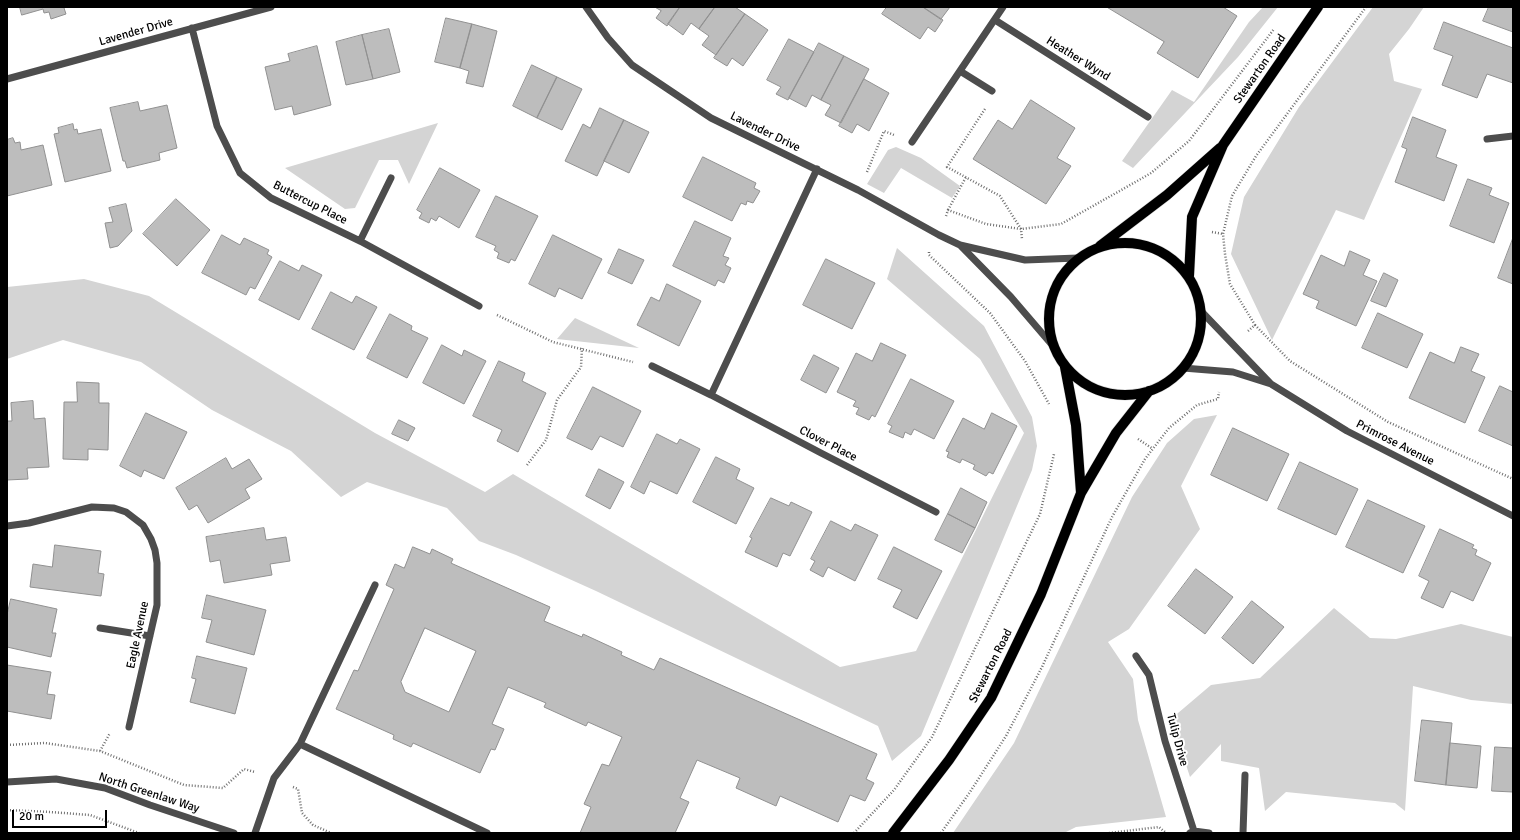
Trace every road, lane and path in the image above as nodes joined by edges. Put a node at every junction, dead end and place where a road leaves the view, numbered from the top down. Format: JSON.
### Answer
{"nodes":[{"id":1,"x":272,"y":7,"type":"edge"},
{"id":2,"x":587,"y":7,"type":"edge"},
{"id":3,"x":1003,"y":7,"type":"edge"},
{"id":4,"x":1318,"y":7,"type":"edge"},
{"id":5,"x":1366,"y":7,"type":"edge"},
{"id":6,"x":995,"y":20,"type":"junction"},
{"id":7,"x":1277,"y":25,"type":"dead end"},
{"id":8,"x":192,"y":28,"type":"junction"},
{"id":9,"x":960,"y":71,"type":"junction"},
{"id":10,"x":7,"y":79,"type":"edge"},
{"id":11,"x":992,"y":91,"type":"joint"},
{"id":12,"x":1148,"y":117,"type":"dead end"},
{"id":13,"x":1513,"y":136,"type":"edge"},
{"id":14,"x":1487,"y":139,"type":"dead end"},
{"id":15,"x":912,"y":142,"type":"joint"},
{"id":16,"x":1223,"y":145,"type":"junction"},
{"id":17,"x":817,"y":169,"type":"junction"},
{"id":18,"x":966,"y":177,"type":"junction"},
{"id":19,"x":391,"y":178,"type":"dead end"},
{"id":20,"x":858,"y":190,"type":"junction"},
{"id":21,"x":948,"y":210,"type":"junction"},
{"id":22,"x":923,"y":226,"type":"junction"},
{"id":23,"x":1021,"y":229,"type":"junction"},
{"id":24,"x":939,"y":235,"type":"junction"},
{"id":25,"x":360,"y":241,"type":"junction"},
{"id":26,"x":960,"y":245,"type":"junction"},
{"id":27,"x":1100,"y":246,"type":"junction"},
{"id":28,"x":1078,"y":258,"type":"junction"},
{"id":29,"x":1189,"y":276,"type":"junction"},
{"id":30,"x":479,"y":306,"type":"joint"},
{"id":31,"x":1200,"y":310,"type":"junction"},
{"id":32,"x":1255,"y":325,"type":"junction"},
{"id":33,"x":1232,"y":344,"type":"junction"},
{"id":34,"x":1053,"y":346,"type":"junction"},
{"id":35,"x":582,"y":348,"type":"junction"},
{"id":36,"x":652,"y":366,"type":"joint"},
{"id":37,"x":1065,"y":367,"type":"junction"},
{"id":38,"x":1182,"y":368,"type":"junction"},
{"id":39,"x":1220,"y":370,"type":"junction"},
{"id":40,"x":1271,"y":384,"type":"junction"},
{"id":41,"x":1149,"y":391,"type":"junction"},
{"id":42,"x":711,"y":395,"type":"junction"},
{"id":43,"x":1050,"y":407,"type":"dead end"},
{"id":44,"x":1054,"y":449,"type":"dead end"},
{"id":45,"x":527,"y":465,"type":"dead end"},
{"id":46,"x":1513,"y":479,"type":"edge"},
{"id":47,"x":1080,"y":493,"type":"junction"},
{"id":48,"x":936,"y":512,"type":"dead end"},
{"id":49,"x":1513,"y":516,"type":"edge"},
{"id":50,"x":7,"y":526,"type":"edge"},
{"id":51,"x":374,"y":585,"type":"dead end"},
{"id":52,"x":100,"y":628,"type":"dead end"},
{"id":53,"x":150,"y":636,"type":"junction"},
{"id":54,"x":1136,"y":656,"type":"dead end"},
{"id":55,"x":129,"y":727,"type":"dead end"},
{"id":56,"x":300,"y":744,"type":"junction"},
{"id":57,"x":7,"y":745,"type":"edge"},
{"id":58,"x":1245,"y":775,"type":"dead end"},
{"id":59,"x":274,"y":778,"type":"junction"},
{"id":60,"x":7,"y":782,"type":"edge"},
{"id":61,"x":7,"y":810,"type":"edge"},
{"id":62,"x":1192,"y":832,"type":"edge"},
{"id":63,"x":139,"y":833,"type":"edge"},
{"id":64,"x":234,"y":833,"type":"edge"},
{"id":65,"x":255,"y":833,"type":"edge"},
{"id":66,"x":331,"y":833,"type":"edge"},
{"id":67,"x":487,"y":833,"type":"edge"},
{"id":68,"x":854,"y":833,"type":"edge"},
{"id":69,"x":893,"y":833,"type":"edge"},
{"id":70,"x":941,"y":833,"type":"edge"},
{"id":71,"x":1109,"y":833,"type":"edge"},
{"id":72,"x":1166,"y":833,"type":"edge"},
{"id":73,"x":1209,"y":833,"type":"edge"},
{"id":74,"x":1243,"y":833,"type":"edge"}],
"edges":[{"from":1,"to":8,"type":"street","name":"Lavender Drive"},
{"from":2,"to":17,"type":"street","name":"Lavender Drive"},
{"from":3,"to":6,"type":"street"},
{"from":4,"to":16,"type":"main road","name":"Stewarton Road"},
{"from":5,"to":32,"type":"path"},
{"from":6,"to":9,"type":"street"},
{"from":6,"to":12,"type":"street","name":"Heather Wynd"},
{"from":7,"to":23,"type":"path"},
{"from":8,"to":10,"type":"street","name":"Lavender Drive"},
{"from":8,"to":25,"type":"street","name":"Buttercup Place"},
{"from":9,"to":11,"type":"street"},
{"from":9,"to":15,"type":"street"},
{"from":11,"to":18,"type":"path"},
{"from":13,"to":14,"type":"street"},
{"from":15,"to":20,"type":"path"},
{"from":16,"to":27,"type":"main road","name":"Stewarton Road"},
{"from":16,"to":29,"type":"main road","name":"Stewarton Road"},
{"from":17,"to":20,"type":"street","name":"Lavender Drive"},
{"from":17,"to":42,"type":"street"},
{"from":18,"to":21,"type":"path"},
{"from":18,"to":23,"type":"path"},
{"from":19,"to":25,"type":"street"},
{"from":20,"to":22,"type":"street","name":"Lavender Drive"},
{"from":21,"to":23,"type":"path"},
{"from":21,"to":24,"type":"path"},
{"from":22,"to":24,"type":"street","name":"Lavender Drive"},
{"from":22,"to":43,"type":"path"},
{"from":24,"to":26,"type":"street","name":"Lavender Drive"},
{"from":25,"to":30,"type":"street","name":"Buttercup Place"},
{"from":26,"to":28,"type":"street","name":"Lavender Drive"},
{"from":26,"to":34,"type":"street","name":"Lavender Drive"},
{"from":27,"to":28,"type":"main road","name":"Stewarton Road"},
{"from":27,"to":29,"type":"main road","name":"Stewarton Road"},
{"from":28,"to":34,"type":"main road","name":"Stewarton Road"},
{"from":29,"to":31,"type":"main road","name":"Stewarton Road"},
{"from":30,"to":35,"type":"path"},
{"from":31,"to":33,"type":"street","name":"Primrose Avenue"},
{"from":31,"to":38,"type":"main road","name":"Stewarton Road"},
{"from":32,"to":33,"type":"path"},
{"from":32,"to":46,"type":"path"},
{"from":33,"to":40,"type":"street","name":"Primrose Avenue"},
{"from":34,"to":37,"type":"main road","name":"Stewarton Road"},
{"from":35,"to":36,"type":"path"},
{"from":35,"to":45,"type":"path"},
{"from":36,"to":42,"type":"street","name":"Clover Place"},
{"from":37,"to":41,"type":"main road","name":"Stewarton Road"},
{"from":37,"to":47,"type":"main road","name":"Stewarton Road"},
{"from":38,"to":39,"type":"street","name":"Primrose Avenue"},
{"from":38,"to":41,"type":"main road","name":"Stewarton Road"},
{"from":39,"to":40,"type":"street","name":"Primrose Avenue"},
{"from":39,"to":70,"type":"path"},
{"from":40,"to":49,"type":"street","name":"Primrose Avenue"},
{"from":41,"to":47,"type":"main road","name":"Stewarton Road"},
{"from":42,"to":48,"type":"street","name":"Clover Place"},
{"from":44,"to":68,"type":"path"},
{"from":47,"to":69,"type":"main road","name":"Stewarton Road"},
{"from":50,"to":53,"type":"street","name":"Eagle Avenue"},
{"from":51,"to":56,"type":"street"},
{"from":52,"to":53,"type":"street"},
{"from":53,"to":55,"type":"street","name":"Eagle Avenue"},
{"from":54,"to":62,"type":"street","name":"Tulip Drive"},
{"from":56,"to":59,"type":"street"},
{"from":56,"to":67,"type":"street"},
{"from":57,"to":59,"type":"path"},
{"from":58,"to":74,"type":"street"},
{"from":59,"to":65,"type":"street"},
{"from":59,"to":66,"type":"path"},
{"from":60,"to":64,"type":"street","name":"North Greenlaw Way"},
{"from":61,"to":63,"type":"path"},
{"from":62,"to":73,"type":"street","name":"Tulip Drive"},
{"from":71,"to":72,"type":"path"}]}
